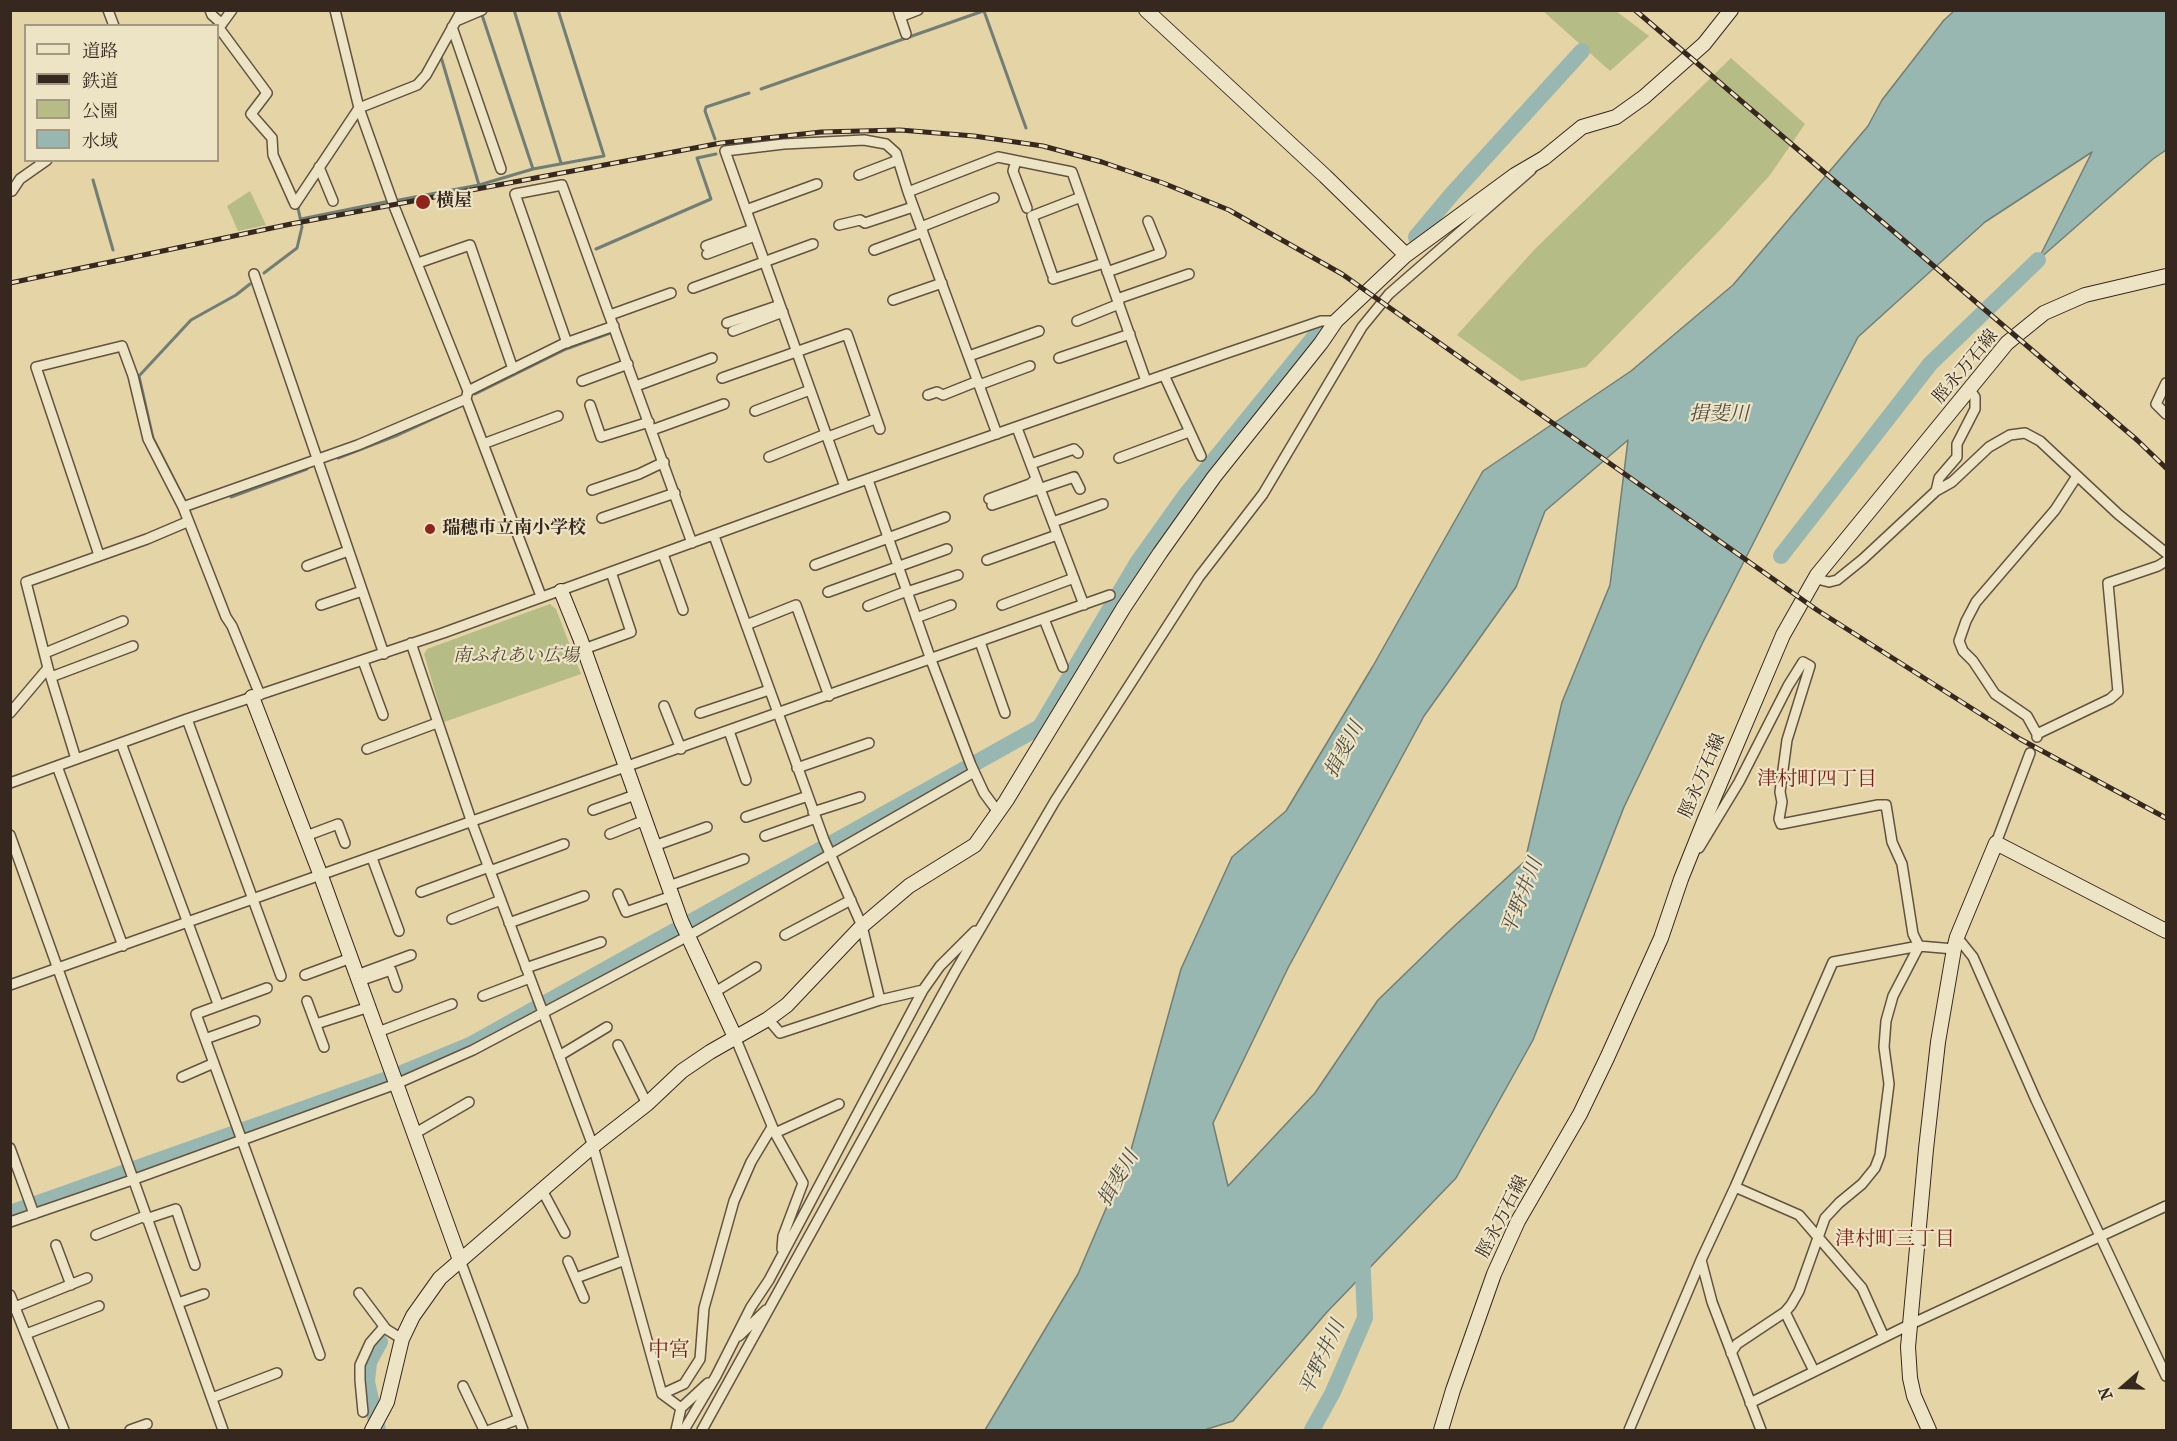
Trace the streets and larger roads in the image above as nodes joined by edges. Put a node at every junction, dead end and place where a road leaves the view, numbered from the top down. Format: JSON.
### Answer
{"nodes":[{"id":1,"x":210,"y":10,"type":"edge"},
{"id":2,"x":232,"y":10,"type":"edge"},
{"id":3,"x":335,"y":10,"type":"edge"},
{"id":4,"x":462,"y":10,"type":"edge"},
{"id":5,"x":482,"y":10,"type":"edge"},
{"id":6,"x":918,"y":10,"type":"edge"},
{"id":7,"x":1146,"y":10,"type":"edge"},
{"id":8,"x":1731,"y":10,"type":"edge"},
{"id":9,"x":899,"y":14,"type":"edge"},
{"id":10,"x":217,"y":24,"type":"edge"},
{"id":11,"x":454,"y":24,"type":"junction"},
{"id":12,"x":219,"y":27,"type":"edge"},
{"id":13,"x":906,"y":34,"type":"dead end"},
{"id":14,"x":359,"y":108,"type":"junction"},
{"id":15,"x":1544,"y":158,"type":"junction"},
{"id":16,"x":898,"y":160,"type":"junction"},
{"id":17,"x":1016,"y":161,"type":"junction"},
{"id":18,"x":44,"y":162,"type":"edge"},
{"id":19,"x":319,"y":166,"type":"junction"},
{"id":20,"x":501,"y":169,"type":"dead end"},
{"id":21,"x":859,"y":175,"type":"dead end"},
{"id":22,"x":817,"y":184,"type":"dead end"},
{"id":23,"x":12,"y":191,"type":"dead end"},
{"id":24,"x":908,"y":192,"type":"junction"},
{"id":25,"x":1081,"y":197,"type":"junction"},
{"id":26,"x":994,"y":198,"type":"dead end"},
{"id":27,"x":333,"y":201,"type":"dead end"},
{"id":28,"x":913,"y":207,"type":"junction"},
{"id":29,"x":1027,"y":208,"type":"dead end"},
{"id":30,"x":746,"y":210,"type":"junction"},
{"id":31,"x":1148,"y":221,"type":"dead end"},
{"id":32,"x":839,"y":225,"type":"dead end"},
{"id":33,"x":922,"y":230,"type":"junction"},
{"id":34,"x":754,"y":232,"type":"junction"},
{"id":35,"x":813,"y":244,"type":"dead end"},
{"id":36,"x":706,"y":250,"type":"dead end"},
{"id":37,"x":874,"y":250,"type":"dead end"},
{"id":38,"x":1406,"y":255,"type":"junction"},
{"id":39,"x":765,"y":262,"type":"junction"},
{"id":40,"x":418,"y":263,"type":"junction"},
{"id":41,"x":1106,"y":267,"type":"junction"},
{"id":42,"x":254,"y":274,"type":"dead end"},
{"id":43,"x":1189,"y":274,"type":"dead end"},
{"id":44,"x":2166,"y":276,"type":"edge"},
{"id":45,"x":942,"y":283,"type":"junction"},
{"id":46,"x":693,"y":288,"type":"dead end"},
{"id":47,"x":671,"y":293,"type":"dead end"},
{"id":48,"x":893,"y":300,"type":"dead end"},
{"id":49,"x":1118,"y":302,"type":"junction"},
{"id":50,"x":781,"y":308,"type":"junction"},
{"id":51,"x":610,"y":315,"type":"junction"},
{"id":52,"x":1077,"y":321,"type":"dead end"},
{"id":53,"x":1336,"y":321,"type":"junction"},
{"id":54,"x":614,"y":326,"type":"junction"},
{"id":55,"x":730,"y":327,"type":"dead end"},
{"id":56,"x":1040,"y":331,"type":"dead end"},
{"id":57,"x":1130,"y":334,"type":"junction"},
{"id":58,"x":567,"y":343,"type":"junction"},
{"id":59,"x":795,"y":351,"type":"junction"},
{"id":60,"x":969,"y":356,"type":"junction"},
{"id":61,"x":712,"y":358,"type":"dead end"},
{"id":62,"x":1059,"y":358,"type":"dead end"},
{"id":63,"x":628,"y":364,"type":"junction"},
{"id":64,"x":1030,"y":366,"type":"dead end"},
{"id":65,"x":513,"y":369,"type":"junction"},
{"id":66,"x":1164,"y":375,"type":"junction"},
{"id":67,"x":722,"y":378,"type":"dead end"},
{"id":68,"x":582,"y":381,"type":"dead end"},
{"id":69,"x":1146,"y":381,"type":"junction"},
{"id":70,"x":979,"y":383,"type":"junction"},
{"id":71,"x":2166,"y":383,"type":"edge"},
{"id":72,"x":636,"y":386,"type":"junction"},
{"id":73,"x":810,"y":390,"type":"junction"},
{"id":74,"x":1970,"y":390,"type":"junction"},
{"id":75,"x":467,"y":395,"type":"junction"},
{"id":76,"x":928,"y":395,"type":"dead end"},
{"id":77,"x":724,"y":404,"type":"dead end"},
{"id":78,"x":590,"y":405,"type":"dead end"},
{"id":79,"x":755,"y":411,"type":"dead end"},
{"id":80,"x":2166,"y":414,"type":"edge"},
{"id":81,"x":558,"y":416,"type":"dead end"},
{"id":82,"x":875,"y":419,"type":"junction"},
{"id":83,"x":651,"y":426,"type":"junction"},
{"id":84,"x":1017,"y":428,"type":"junction"},
{"id":85,"x":880,"y":429,"type":"dead end"},
{"id":86,"x":1189,"y":432,"type":"junction"},
{"id":87,"x":997,"y":434,"type":"junction"},
{"id":88,"x":827,"y":436,"type":"junction"},
{"id":89,"x":483,"y":444,"type":"junction"},
{"id":90,"x":1078,"y":453,"type":"dead end"},
{"id":91,"x":1201,"y":456,"type":"dead end"},
{"id":92,"x":769,"y":457,"type":"dead end"},
{"id":93,"x":1119,"y":458,"type":"dead end"},
{"id":94,"x":318,"y":461,"type":"junction"},
{"id":95,"x":664,"y":462,"type":"junction"},
{"id":96,"x":1031,"y":464,"type":"junction"},
{"id":97,"x":2077,"y":477,"type":"junction"},
{"id":98,"x":868,"y":480,"type":"junction"},
{"id":99,"x":1038,"y":484,"type":"junction"},
{"id":100,"x":845,"y":487,"type":"junction"},
{"id":101,"x":1080,"y":489,"type":"dead end"},
{"id":102,"x":592,"y":490,"type":"dead end"},
{"id":103,"x":1936,"y":491,"type":"junction"},
{"id":104,"x":675,"y":493,"type":"junction"},
{"id":105,"x":990,"y":502,"type":"dead end"},
{"id":106,"x":1103,"y":504,"type":"dead end"},
{"id":107,"x":183,"y":507,"type":"junction"},
{"id":108,"x":945,"y":517,"type":"dead end"},
{"id":109,"x":602,"y":518,"type":"dead end"},
{"id":110,"x":188,"y":522,"type":"junction"},
{"id":111,"x":1053,"y":522,"type":"junction"},
{"id":112,"x":1057,"y":535,"type":"junction"},
{"id":113,"x":714,"y":536,"type":"junction"},
{"id":114,"x":888,"y":538,"type":"junction"},
{"id":115,"x":692,"y":543,"type":"junction"},
{"id":116,"x":947,"y":549,"type":"dead end"},
{"id":117,"x":348,"y":551,"type":"junction"},
{"id":118,"x":2166,"y":553,"type":"edge"},
{"id":119,"x":663,"y":554,"type":"junction"},
{"id":120,"x":99,"y":555,"type":"junction"},
{"id":121,"x":987,"y":560,"type":"dead end"},
{"id":122,"x":2166,"y":561,"type":"edge"},
{"id":123,"x":815,"y":565,"type":"dead end"},
{"id":124,"x":307,"y":566,"type":"dead end"},
{"id":125,"x":898,"y":566,"type":"junction"},
{"id":126,"x":611,"y":572,"type":"junction"},
{"id":127,"x":958,"y":574,"type":"dead end"},
{"id":128,"x":1817,"y":575,"type":"junction"},
{"id":129,"x":1074,"y":578,"type":"junction"},
{"id":130,"x":362,"y":591,"type":"junction"},
{"id":131,"x":561,"y":591,"type":"junction"},
{"id":132,"x":828,"y":592,"type":"dead end"},
{"id":133,"x":907,"y":592,"type":"junction"},
{"id":134,"x":1110,"y":595,"type":"dead end"},
{"id":135,"x":541,"y":596,"type":"junction"},
{"id":136,"x":321,"y":605,"type":"dead end"},
{"id":137,"x":951,"y":605,"type":"dead end"},
{"id":138,"x":1002,"y":605,"type":"dead end"},
{"id":139,"x":1084,"y":605,"type":"junction"},
{"id":140,"x":868,"y":606,"type":"dead end"},
{"id":141,"x":683,"y":609,"type":"dead end"},
{"id":142,"x":916,"y":618,"type":"junction"},
{"id":143,"x":1044,"y":619,"type":"junction"},
{"id":144,"x":123,"y":621,"type":"dead end"},
{"id":145,"x":746,"y":624,"type":"junction"},
{"id":146,"x":980,"y":642,"type":"junction"},
{"id":147,"x":411,"y":643,"type":"junction"},
{"id":148,"x":133,"y":646,"type":"dead end"},
{"id":149,"x":584,"y":650,"type":"junction"},
{"id":150,"x":45,"y":653,"type":"junction"},
{"id":151,"x":384,"y":654,"type":"junction"},
{"id":152,"x":931,"y":660,"type":"junction"},
{"id":153,"x":363,"y":661,"type":"junction"},
{"id":154,"x":1063,"y":667,"type":"dead end"},
{"id":155,"x":50,"y":672,"type":"junction"},
{"id":156,"x":769,"y":690,"type":"junction"},
{"id":157,"x":256,"y":696,"type":"junction"},
{"id":158,"x":829,"y":696,"type":"junction"},
{"id":159,"x":664,"y":706,"type":"dead end"},
{"id":160,"x":10,"y":713,"type":"edge"},
{"id":161,"x":700,"y":713,"type":"dead end"},
{"id":162,"x":777,"y":713,"type":"junction"},
{"id":163,"x":1005,"y":713,"type":"dead end"},
{"id":164,"x":383,"y":715,"type":"dead end"},
{"id":165,"x":187,"y":719,"type":"junction"},
{"id":166,"x":437,"y":723,"type":"junction"},
{"id":167,"x":729,"y":731,"type":"junction"},
{"id":168,"x":869,"y":743,"type":"dead end"},
{"id":169,"x":121,"y":744,"type":"junction"},
{"id":170,"x":367,"y":749,"type":"dead end"},
{"id":171,"x":681,"y":749,"type":"junction"},
{"id":172,"x":2030,"y":753,"type":"tunnel mouth"},
{"id":173,"x":76,"y":759,"type":"junction"},
{"id":174,"x":57,"y":766,"type":"junction"},
{"id":175,"x":626,"y":768,"type":"junction"},
{"id":176,"x":797,"y":768,"type":"junction"},
{"id":177,"x":974,"y":772,"type":"junction"},
{"id":178,"x":746,"y":780,"type":"dead end"},
{"id":179,"x":10,"y":783,"type":"edge"},
{"id":180,"x":635,"y":795,"type":"junction"},
{"id":181,"x":808,"y":796,"type":"junction"},
{"id":182,"x":860,"y":796,"type":"dead end"},
{"id":183,"x":593,"y":810,"type":"dead end"},
{"id":184,"x":998,"y":812,"type":"junction"},
{"id":185,"x":814,"y":815,"type":"junction"},
{"id":186,"x":746,"y":817,"type":"dead end"},
{"id":187,"x":645,"y":820,"type":"junction"},
{"id":188,"x":472,"y":823,"type":"junction"},
{"id":189,"x":707,"y":827,"type":"dead end"},
{"id":190,"x":610,"y":834,"type":"dead end"},
{"id":191,"x":10,"y":835,"type":"edge"},
{"id":192,"x":306,"y":836,"type":"junction"},
{"id":193,"x":765,"y":836,"type":"dead end"},
{"id":194,"x":345,"y":843,"type":"dead end"},
{"id":195,"x":1996,"y":843,"type":"junction"},
{"id":196,"x":564,"y":844,"type":"dead end"},
{"id":197,"x":654,"y":846,"type":"junction"},
{"id":198,"x":830,"y":854,"type":"junction"},
{"id":199,"x":372,"y":858,"type":"junction"},
{"id":200,"x":744,"y":860,"type":"dead end"},
{"id":201,"x":489,"y":869,"type":"junction"},
{"id":202,"x":321,"y":876,"type":"junction"},
{"id":203,"x":1681,"y":879,"type":"junction"},
{"id":204,"x":670,"y":891,"type":"junction"},
{"id":205,"x":420,"y":892,"type":"dead end"},
{"id":206,"x":618,"y":894,"type":"dead end"},
{"id":207,"x":584,"y":896,"type":"dead end"},
{"id":208,"x":253,"y":900,"type":"junction"},
{"id":209,"x":501,"y":900,"type":"junction"},
{"id":210,"x":851,"y":900,"type":"junction"},
{"id":211,"x":452,"y":919,"type":"dead end"},
{"id":212,"x":984,"y":922,"type":"junction"},
{"id":213,"x":189,"y":923,"type":"junction"},
{"id":214,"x":510,"y":923,"type":"junction"},
{"id":215,"x":862,"y":927,"type":"junction"},
{"id":216,"x":399,"y":931,"type":"dead end"},
{"id":217,"x":2166,"y":931,"type":"edge"},
{"id":218,"x":785,"y":935,"type":"dead end"},
{"id":219,"x":688,"y":936,"type":"junction"},
{"id":220,"x":601,"y":942,"type":"dead end"},
{"id":221,"x":1955,"y":943,"type":"junction"},
{"id":222,"x":123,"y":946,"type":"junction"},
{"id":223,"x":1919,"y":946,"type":"junction"},
{"id":224,"x":411,"y":955,"type":"dead end"},
{"id":225,"x":351,"y":958,"type":"junction"},
{"id":226,"x":526,"y":968,"type":"junction"},
{"id":227,"x":756,"y":968,"type":"dead end"},
{"id":228,"x":59,"y":969,"type":"junction"},
{"id":229,"x":304,"y":975,"type":"dead end"},
{"id":230,"x":280,"y":976,"type":"dead end"},
{"id":231,"x":358,"y":978,"type":"junction"},
{"id":232,"x":530,"y":978,"type":"junction"},
{"id":233,"x":10,"y":985,"type":"edge"},
{"id":234,"x":397,"y":987,"type":"dead end"},
{"id":235,"x":267,"y":988,"type":"dead end"},
{"id":236,"x":923,"y":990,"type":"junction"},
{"id":237,"x":715,"y":992,"type":"junction"},
{"id":238,"x":483,"y":996,"type":"dead end"},
{"id":239,"x":880,"y":1000,"type":"junction"},
{"id":240,"x":307,"y":1002,"type":"dead end"},
{"id":241,"x":218,"y":1004,"type":"junction"},
{"id":242,"x":452,"y":1004,"type":"dead end"},
{"id":243,"x":369,"y":1007,"type":"junction"},
{"id":244,"x":543,"y":1014,"type":"junction"},
{"id":245,"x":768,"y":1019,"type":"junction"},
{"id":246,"x":255,"y":1021,"type":"dead end"},
{"id":247,"x":315,"y":1024,"type":"junction"},
{"id":248,"x":608,"y":1027,"type":"dead end"},
{"id":249,"x":378,"y":1032,"type":"junction"},
{"id":250,"x":735,"y":1037,"type":"junction"},
{"id":251,"x":205,"y":1039,"type":"junction"},
{"id":252,"x":618,"y":1045,"type":"dead end"},
{"id":253,"x":324,"y":1047,"type":"dead end"},
{"id":254,"x":559,"y":1056,"type":"junction"},
{"id":255,"x":214,"y":1064,"type":"junction"},
{"id":256,"x":182,"y":1077,"type":"dead end"},
{"id":257,"x":396,"y":1084,"type":"junction"},
{"id":258,"x":469,"y":1102,"type":"dead end"},
{"id":259,"x":647,"y":1104,"type":"junction"},
{"id":260,"x":840,"y":1104,"type":"dead end"},
{"id":261,"x":773,"y":1130,"type":"junction"},
{"id":262,"x":414,"y":1134,"type":"junction"},
{"id":263,"x":242,"y":1139,"type":"junction"},
{"id":264,"x":593,"y":1146,"type":"junction"},
{"id":265,"x":10,"y":1148,"type":"edge"},
{"id":266,"x":132,"y":1180,"type":"junction"},
{"id":267,"x":1735,"y":1187,"type":"junction"},
{"id":268,"x":542,"y":1190,"type":"junction"},
{"id":269,"x":2166,"y":1206,"type":"edge"},
{"id":270,"x":34,"y":1214,"type":"junction"},
{"id":271,"x":146,"y":1217,"type":"junction"},
{"id":272,"x":10,"y":1222,"type":"edge"},
{"id":273,"x":565,"y":1233,"type":"dead end"},
{"id":274,"x":96,"y":1235,"type":"dead end"},
{"id":275,"x":1818,"y":1236,"type":"junction"},
{"id":276,"x":2102,"y":1236,"type":"junction"},
{"id":277,"x":56,"y":1245,"type":"dead end"},
{"id":278,"x":782,"y":1254,"type":"junction"},
{"id":279,"x":460,"y":1260,"type":"junction"},
{"id":280,"x":625,"y":1260,"type":"junction"},
{"id":281,"x":1701,"y":1260,"type":"junction"},
{"id":282,"x":567,"y":1261,"type":"dead end"},
{"id":283,"x":195,"y":1265,"type":"dead end"},
{"id":284,"x":87,"y":1278,"type":"dead end"},
{"id":285,"x":576,"y":1278,"type":"junction"},
{"id":286,"x":71,"y":1285,"type":"junction"},
{"id":287,"x":359,"y":1293,"type":"dead end"},
{"id":288,"x":204,"y":1294,"type":"dead end"},
{"id":289,"x":10,"y":1295,"type":"edge"},
{"id":290,"x":584,"y":1298,"type":"dead end"},
{"id":291,"x":774,"y":1302,"type":"junction"},
{"id":292,"x":178,"y":1303,"type":"junction"},
{"id":293,"x":99,"y":1306,"type":"dead end"},
{"id":294,"x":13,"y":1309,"type":"edge"},
{"id":295,"x":1785,"y":1312,"type":"junction"},
{"id":296,"x":1909,"y":1325,"type":"junction"},
{"id":297,"x":384,"y":1327,"type":"junction"},
{"id":298,"x":26,"y":1334,"type":"junction"},
{"id":299,"x":1884,"y":1337,"type":"junction"},
{"id":300,"x":402,"y":1339,"type":"junction"},
{"id":301,"x":731,"y":1344,"type":"junction"},
{"id":302,"x":1731,"y":1353,"type":"junction"},
{"id":303,"x":320,"y":1355,"type":"dead end"},
{"id":304,"x":1814,"y":1371,"type":"junction"},
{"id":305,"x":277,"y":1373,"type":"dead end"},
{"id":306,"x":716,"y":1376,"type":"junction"},
{"id":307,"x":2166,"y":1376,"type":"edge"},
{"id":308,"x":463,"y":1386,"type":"dead end"},
{"id":309,"x":662,"y":1394,"type":"junction"},
{"id":310,"x":212,"y":1398,"type":"junction"},
{"id":311,"x":1750,"y":1403,"type":"junction"},
{"id":312,"x":681,"y":1408,"type":"junction"},
{"id":313,"x":363,"y":1412,"type":"dead end"},
{"id":314,"x":519,"y":1419,"type":"junction"},
{"id":315,"x":147,"y":1424,"type":"dead end"},
{"id":316,"x":64,"y":1431,"type":"edge"},
{"id":317,"x":130,"y":1431,"type":"edge"},
{"id":318,"x":223,"y":1431,"type":"edge"},
{"id":319,"x":372,"y":1431,"type":"edge"},
{"id":320,"x":484,"y":1431,"type":"edge"},
{"id":321,"x":490,"y":1431,"type":"edge"},
{"id":322,"x":523,"y":1431,"type":"edge"},
{"id":323,"x":676,"y":1431,"type":"edge"},
{"id":324,"x":684,"y":1431,"type":"edge"},
{"id":325,"x":702,"y":1431,"type":"edge"},
{"id":326,"x":1441,"y":1431,"type":"edge"},
{"id":327,"x":1629,"y":1431,"type":"edge"},
{"id":328,"x":1761,"y":1431,"type":"edge"},
{"id":329,"x":1929,"y":1431,"type":"edge"}],
"edges":[{"from":1,"to":10,"type":"street"},
{"from":2,"to":12,"type":"street"},
{"from":3,"to":14,"type":"street"},
{"from":4,"to":11,"type":"street"},
{"from":5,"to":11,"type":"street"},
{"from":6,"to":9,"type":"street"},
{"from":7,"to":38,"type":"street"},
{"from":8,"to":15,"type":"street"},
{"from":9,"to":13,"type":"street"},
{"from":11,"to":14,"type":"street"},
{"from":11,"to":20,"type":"street"},
{"from":12,"to":19,"type":"street"},
{"from":14,"to":19,"type":"street"},
{"from":14,"to":40,"type":"street"},
{"from":15,"to":38,"type":"street"},
{"from":15,"to":212,"type":"street"},
{"from":16,"to":21,"type":"street"},
{"from":16,"to":24,"type":"street"},
{"from":16,"to":30,"type":"street"},
{"from":17,"to":24,"type":"street"},
{"from":17,"to":25,"type":"street"},
{"from":17,"to":29,"type":"street"},
{"from":18,"to":23,"type":"street"},
{"from":19,"to":27,"type":"street"},
{"from":22,"to":30,"type":"street"},
{"from":24,"to":28,"type":"street"},
{"from":25,"to":41,"type":"street"},
{"from":25,"to":41,"type":"street"},
{"from":26,"to":33,"type":"street"},
{"from":28,"to":32,"type":"street"},
{"from":28,"to":33,"type":"street"},
{"from":30,"to":34,"type":"street"},
{"from":31,"to":41,"type":"street"},
{"from":33,"to":37,"type":"street"},
{"from":33,"to":45,"type":"street"},
{"from":34,"to":36,"type":"street"},
{"from":34,"to":39,"type":"street"},
{"from":35,"to":39,"type":"street"},
{"from":38,"to":53,"type":"street"},
{"from":39,"to":46,"type":"street"},
{"from":39,"to":50,"type":"street"},
{"from":40,"to":65,"type":"street"},
{"from":40,"to":75,"type":"street"},
{"from":41,"to":49,"type":"street"},
{"from":42,"to":94,"type":"street"},
{"from":43,"to":49,"type":"street"},
{"from":44,"to":74,"type":"street","name":"脛永万石線"},
{"from":45,"to":48,"type":"street"},
{"from":45,"to":60,"type":"street"},
{"from":47,"to":51,"type":"street"},
{"from":49,"to":52,"type":"street"},
{"from":49,"to":57,"type":"street"},
{"from":50,"to":55,"type":"street"},
{"from":50,"to":59,"type":"street"},
{"from":51,"to":54,"type":"street"},
{"from":51,"to":58,"type":"street"},
{"from":53,"to":66,"type":"street"},
{"from":53,"to":184,"type":"street"},
{"from":54,"to":58,"type":"street"},
{"from":54,"to":63,"type":"street"},
{"from":56,"to":60,"type":"street"},
{"from":57,"to":62,"type":"street"},
{"from":57,"to":69,"type":"street"},
{"from":58,"to":65,"type":"street"},
{"from":59,"to":67,"type":"street"},
{"from":59,"to":73,"type":"street"},
{"from":59,"to":82,"type":"street"},
{"from":60,"to":70,"type":"street"},
{"from":61,"to":72,"type":"street"},
{"from":63,"to":68,"type":"street"},
{"from":63,"to":72,"type":"street"},
{"from":64,"to":70,"type":"street"},
{"from":65,"to":75,"type":"street"},
{"from":66,"to":69,"type":"street"},
{"from":66,"to":86,"type":"street"},
{"from":69,"to":84,"type":"street"},
{"from":70,"to":76,"type":"street"},
{"from":70,"to":87,"type":"street"},
{"from":71,"to":80,"type":"street"},
{"from":72,"to":83,"type":"street"},
{"from":73,"to":79,"type":"street"},
{"from":73,"to":88,"type":"street"},
{"from":74,"to":103,"type":"street"},
{"from":74,"to":128,"type":"street","name":"脛永万石線"},
{"from":75,"to":89,"type":"street"},
{"from":75,"to":94,"type":"street"},
{"from":77,"to":83,"type":"street"},
{"from":78,"to":83,"type":"street"},
{"from":81,"to":89,"type":"street"},
{"from":82,"to":85,"type":"street"},
{"from":82,"to":88,"type":"street"},
{"from":83,"to":95,"type":"street"},
{"from":84,"to":87,"type":"street"},
{"from":84,"to":96,"type":"street"},
{"from":86,"to":91,"type":"street"},
{"from":86,"to":93,"type":"street"},
{"from":87,"to":98,"type":"street"},
{"from":88,"to":92,"type":"street"},
{"from":88,"to":100,"type":"street"},
{"from":89,"to":135,"type":"street"},
{"from":90,"to":96,"type":"street"},
{"from":94,"to":107,"type":"street"},
{"from":94,"to":117,"type":"street"},
{"from":95,"to":102,"type":"street"},
{"from":95,"to":104,"type":"street"},
{"from":96,"to":99,"type":"street"},
{"from":97,"to":103,"type":"street"},
{"from":97,"to":118,"type":"street"},
{"from":97,"to":122,"type":"street"},
{"from":98,"to":100,"type":"street"},
{"from":98,"to":114,"type":"street"},
{"from":99,"to":101,"type":"street"},
{"from":99,"to":105,"type":"street"},
{"from":99,"to":111,"type":"street"},
{"from":100,"to":113,"type":"street"},
{"from":103,"to":128,"type":"street"},
{"from":104,"to":109,"type":"street"},
{"from":104,"to":115,"type":"street"},
{"from":106,"to":111,"type":"street"},
{"from":107,"to":110,"type":"street"},
{"from":107,"to":120,"type":"street"},
{"from":108,"to":114,"type":"street"},
{"from":110,"to":120,"type":"street"},
{"from":110,"to":157,"type":"street"},
{"from":111,"to":112,"type":"street"},
{"from":112,"to":121,"type":"street"},
{"from":112,"to":129,"type":"street"},
{"from":113,"to":115,"type":"street"},
{"from":113,"to":145,"type":"street"},
{"from":114,"to":123,"type":"street"},
{"from":114,"to":125,"type":"street"},
{"from":115,"to":119,"type":"street"},
{"from":116,"to":125,"type":"street"},
{"from":117,"to":124,"type":"street"},
{"from":117,"to":130,"type":"street"},
{"from":119,"to":126,"type":"street"},
{"from":119,"to":141,"type":"street"},
{"from":120,"to":150,"type":"street"},
{"from":125,"to":132,"type":"street"},
{"from":125,"to":133,"type":"street"},
{"from":126,"to":131,"type":"street"},
{"from":126,"to":149,"type":"street"},
{"from":127,"to":133,"type":"street"},
{"from":128,"to":203,"type":"street","name":"脛永万石線"},
{"from":129,"to":138,"type":"street"},
{"from":129,"to":139,"type":"street"},
{"from":130,"to":136,"type":"street"},
{"from":130,"to":151,"type":"street"},
{"from":131,"to":135,"type":"street"},
{"from":131,"to":149,"type":"street"},
{"from":133,"to":140,"type":"street"},
{"from":133,"to":142,"type":"street"},
{"from":134,"to":139,"type":"street"},
{"from":135,"to":147,"type":"street"},
{"from":137,"to":142,"type":"street"},
{"from":139,"to":143,"type":"street"},
{"from":142,"to":152,"type":"street"},
{"from":143,"to":146,"type":"street"},
{"from":143,"to":154,"type":"street"},
{"from":144,"to":150,"type":"street"},
{"from":145,"to":156,"type":"street"},
{"from":145,"to":158,"type":"street"},
{"from":146,"to":152,"type":"street"},
{"from":146,"to":163,"type":"street"},
{"from":147,"to":151,"type":"street"},
{"from":147,"to":166,"type":"street"},
{"from":148,"to":155,"type":"street"},
{"from":149,"to":175,"type":"street"},
{"from":150,"to":155,"type":"street"},
{"from":151,"to":153,"type":"street"},
{"from":152,"to":158,"type":"street"},
{"from":152,"to":177,"type":"street"},
{"from":153,"to":157,"type":"street"},
{"from":153,"to":164,"type":"street"},
{"from":155,"to":160,"type":"street"},
{"from":155,"to":173,"type":"street"},
{"from":156,"to":161,"type":"street"},
{"from":156,"to":162,"type":"street"},
{"from":157,"to":165,"type":"street"},
{"from":157,"to":192,"type":"street"},
{"from":158,"to":162,"type":"street"},
{"from":159,"to":171,"type":"street"},
{"from":162,"to":167,"type":"street"},
{"from":162,"to":176,"type":"street"},
{"from":165,"to":169,"type":"street"},
{"from":165,"to":208,"type":"street"},
{"from":166,"to":170,"type":"street"},
{"from":166,"to":188,"type":"street"},
{"from":167,"to":171,"type":"street"},
{"from":167,"to":178,"type":"street"},
{"from":168,"to":176,"type":"street"},
{"from":169,"to":173,"type":"street"},
{"from":169,"to":213,"type":"street"},
{"from":171,"to":175,"type":"street"},
{"from":172,"to":195,"type":"street"},
{"from":173,"to":174,"type":"street"},
{"from":174,"to":179,"type":"street"},
{"from":174,"to":222,"type":"street"},
{"from":175,"to":180,"type":"street"},
{"from":175,"to":188,"type":"street"},
{"from":176,"to":181,"type":"street"},
{"from":177,"to":184,"type":"street"},
{"from":177,"to":198,"type":"street"},
{"from":180,"to":183,"type":"street"},
{"from":180,"to":187,"type":"street"},
{"from":181,"to":185,"type":"street"},
{"from":181,"to":186,"type":"street"},
{"from":182,"to":185,"type":"street"},
{"from":184,"to":215,"type":"street"},
{"from":185,"to":193,"type":"street"},
{"from":185,"to":198,"type":"street"},
{"from":187,"to":190,"type":"street"},
{"from":187,"to":197,"type":"street"},
{"from":188,"to":199,"type":"street"},
{"from":188,"to":201,"type":"street"},
{"from":189,"to":197,"type":"street"},
{"from":191,"to":228,"type":"street"},
{"from":192,"to":194,"type":"street"},
{"from":192,"to":202,"type":"street"},
{"from":195,"to":217,"type":"street"},
{"from":195,"to":221,"type":"street"},
{"from":196,"to":201,"type":"street"},
{"from":197,"to":204,"type":"street"},
{"from":198,"to":210,"type":"street"},
{"from":198,"to":219,"type":"street"},
{"from":199,"to":202,"type":"street"},
{"from":199,"to":216,"type":"street"},
{"from":200,"to":204,"type":"street"},
{"from":201,"to":205,"type":"street"},
{"from":201,"to":209,"type":"street"},
{"from":202,"to":208,"type":"street"},
{"from":202,"to":225,"type":"street"},
{"from":203,"to":223,"type":"street"},
{"from":203,"to":326,"type":"street","name":"脛永万石線"},
{"from":204,"to":206,"type":"street"},
{"from":204,"to":219,"type":"street"},
{"from":207,"to":214,"type":"street"},
{"from":208,"to":213,"type":"street"},
{"from":208,"to":230,"type":"street"},
{"from":209,"to":211,"type":"street"},
{"from":209,"to":214,"type":"street"},
{"from":210,"to":215,"type":"street"},
{"from":210,"to":218,"type":"street"},
{"from":212,"to":236,"type":"street"},
{"from":212,"to":291,"type":"street"},
{"from":213,"to":222,"type":"street"},
{"from":213,"to":241,"type":"street"},
{"from":214,"to":226,"type":"street"},
{"from":215,"to":239,"type":"street"},
{"from":215,"to":245,"type":"street"},
{"from":219,"to":237,"type":"street"},
{"from":219,"to":244,"type":"street"},
{"from":220,"to":226,"type":"street"},
{"from":221,"to":223,"type":"street"},
{"from":221,"to":276,"type":"street"},
{"from":221,"to":296,"type":"street"},
{"from":222,"to":228,"type":"street"},
{"from":223,"to":267,"type":"street"},
{"from":223,"to":275,"type":"street"},
{"from":224,"to":231,"type":"street"},
{"from":225,"to":229,"type":"street"},
{"from":225,"to":231,"type":"street"},
{"from":226,"to":232,"type":"street"},
{"from":227,"to":237,"type":"street"},
{"from":228,"to":233,"type":"street"},
{"from":228,"to":266,"type":"street"},
{"from":231,"to":234,"type":"street"},
{"from":231,"to":243,"type":"street"},
{"from":232,"to":238,"type":"street"},
{"from":232,"to":244,"type":"street"},
{"from":235,"to":241,"type":"street"},
{"from":236,"to":239,"type":"street"},
{"from":236,"to":278,"type":"street"},
{"from":237,"to":250,"type":"street"},
{"from":239,"to":245,"type":"street"},
{"from":240,"to":247,"type":"street"},
{"from":241,"to":251,"type":"street"},
{"from":242,"to":249,"type":"street"},
{"from":243,"to":247,"type":"street"},
{"from":243,"to":249,"type":"street"},
{"from":244,"to":254,"type":"street"},
{"from":244,"to":257,"type":"street"},
{"from":245,"to":250,"type":"street"},
{"from":246,"to":251,"type":"street"},
{"from":247,"to":253,"type":"street"},
{"from":248,"to":254,"type":"street"},
{"from":249,"to":257,"type":"street"},
{"from":250,"to":259,"type":"street"},
{"from":250,"to":261,"type":"street"},
{"from":251,"to":255,"type":"street"},
{"from":252,"to":259,"type":"street"},
{"from":254,"to":264,"type":"street"},
{"from":255,"to":256,"type":"street"},
{"from":255,"to":263,"type":"street"},
{"from":257,"to":262,"type":"street"},
{"from":257,"to":263,"type":"street"},
{"from":258,"to":262,"type":"street"},
{"from":259,"to":264,"type":"street"},
{"from":260,"to":261,"type":"street"},
{"from":261,"to":278,"type":"street"},
{"from":261,"to":309,"type":"street"},
{"from":262,"to":279,"type":"street"},
{"from":263,"to":266,"type":"street"},
{"from":263,"to":303,"type":"street"},
{"from":264,"to":268,"type":"street"},
{"from":264,"to":280,"type":"street"},
{"from":265,"to":270,"type":"street"},
{"from":266,"to":270,"type":"street"},
{"from":266,"to":271,"type":"street"},
{"from":267,"to":275,"type":"street"},
{"from":267,"to":281,"type":"street"},
{"from":268,"to":273,"type":"street"},
{"from":268,"to":279,"type":"street"},
{"from":269,"to":276,"type":"street"},
{"from":270,"to":272,"type":"street"},
{"from":271,"to":274,"type":"street"},
{"from":271,"to":283,"type":"street"},
{"from":271,"to":292,"type":"street"},
{"from":275,"to":295,"type":"street"},
{"from":275,"to":299,"type":"street"},
{"from":276,"to":296,"type":"street"},
{"from":276,"to":307,"type":"street"},
{"from":277,"to":286,"type":"street"},
{"from":278,"to":301,"type":"street"},
{"from":279,"to":300,"type":"street"},
{"from":279,"to":314,"type":"street"},
{"from":280,"to":285,"type":"street"},
{"from":280,"to":309,"type":"street"},
{"from":281,"to":302,"type":"street"},
{"from":281,"to":327,"type":"street"},
{"from":282,"to":285,"type":"street"},
{"from":284,"to":286,"type":"street"},
{"from":285,"to":290,"type":"street"},
{"from":286,"to":294,"type":"street"},
{"from":287,"to":297,"type":"street"},
{"from":288,"to":292,"type":"street"},
{"from":289,"to":294,"type":"street"},
{"from":291,"to":301,"type":"street"},
{"from":291,"to":325,"type":"street"},
{"from":292,"to":310,"type":"street"},
{"from":293,"to":298,"type":"street"},
{"from":294,"to":298,"type":"street"},
{"from":295,"to":302,"type":"street"},
{"from":295,"to":304,"type":"street"},
{"from":296,"to":299,"type":"street"},
{"from":296,"to":329,"type":"street"},
{"from":297,"to":300,"type":"street"},
{"from":297,"to":313,"type":"street"},
{"from":298,"to":316,"type":"street"},
{"from":299,"to":304,"type":"street"},
{"from":300,"to":319,"type":"street"},
{"from":301,"to":306,"type":"street"},
{"from":302,"to":311,"type":"street"},
{"from":304,"to":311,"type":"street"},
{"from":305,"to":310,"type":"street"},
{"from":306,"to":312,"type":"street"},
{"from":306,"to":324,"type":"street"},
{"from":308,"to":320,"type":"street"},
{"from":309,"to":312,"type":"street"},
{"from":310,"to":318,"type":"street"},
{"from":311,"to":328,"type":"street"},
{"from":312,"to":323,"type":"street"},
{"from":314,"to":321,"type":"street"},
{"from":314,"to":322,"type":"street"},
{"from":315,"to":317,"type":"street"}]}
